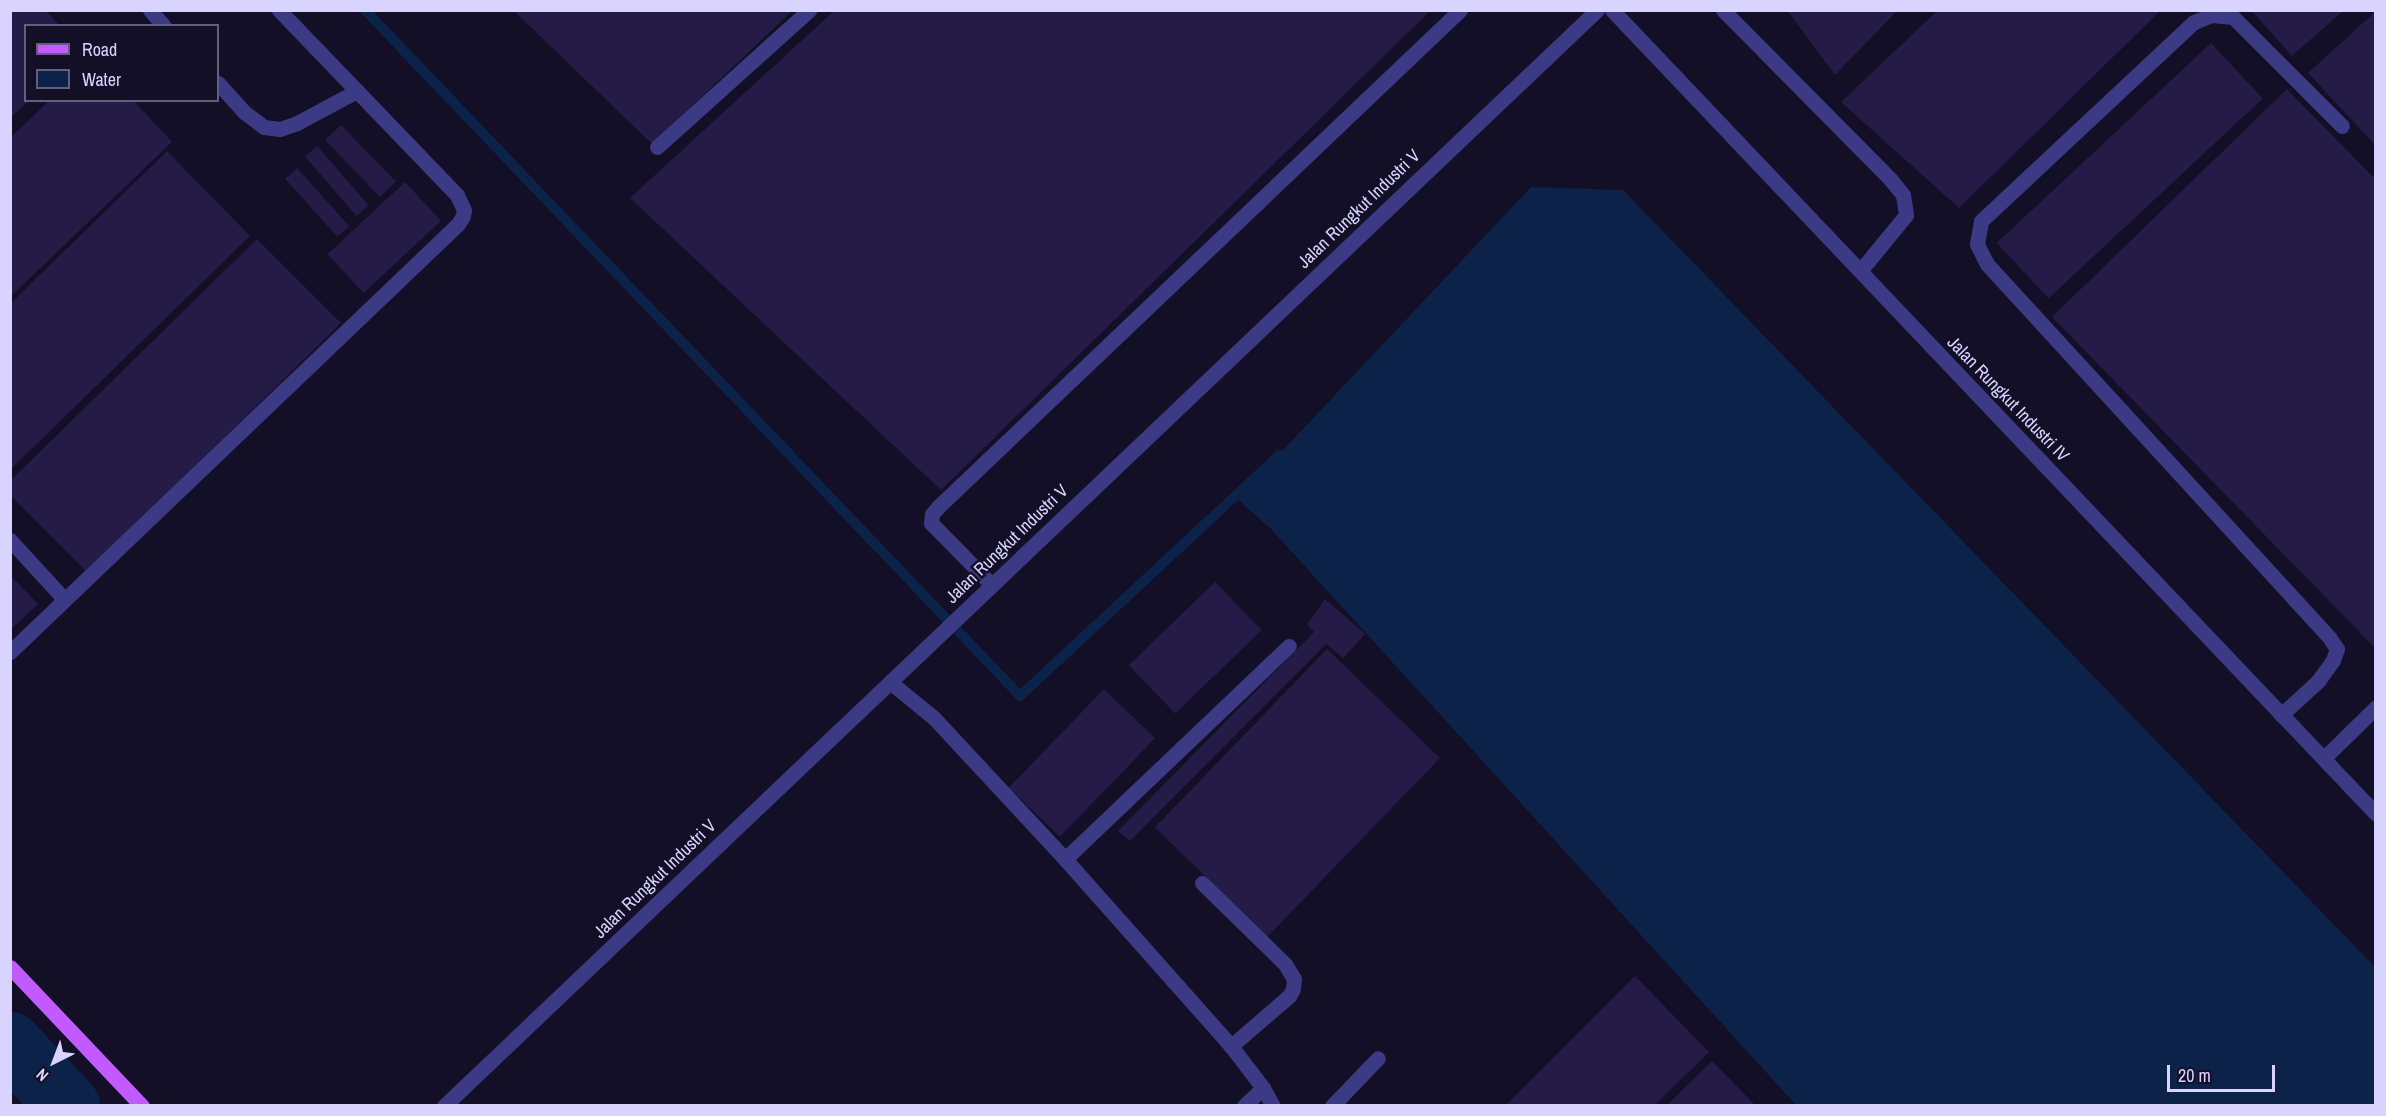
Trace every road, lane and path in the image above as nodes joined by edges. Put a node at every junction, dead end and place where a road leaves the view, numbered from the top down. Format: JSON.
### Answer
{"nodes":[{"id":1,"x":150,"y":10,"type":"edge"},
{"id":2,"x":279,"y":10,"type":"edge"},
{"id":3,"x":809,"y":10,"type":"edge"},
{"id":4,"x":1460,"y":10,"type":"edge"},
{"id":5,"x":1597,"y":10,"type":"edge"},
{"id":6,"x":1612,"y":10,"type":"edge"},
{"id":7,"x":1723,"y":10,"type":"edge"},
{"id":8,"x":162,"y":24,"type":"edge"},
{"id":9,"x":219,"y":84,"type":"edge"},
{"id":10,"x":357,"y":91,"type":"junction"},
{"id":11,"x":2342,"y":126,"type":"dead end"},
{"id":12,"x":657,"y":147,"type":"dead end"},
{"id":13,"x":1860,"y":271,"type":"junction"},
{"id":14,"x":10,"y":540,"type":"edge"},
{"id":15,"x":992,"y":585,"type":"junction"},
{"id":16,"x":64,"y":599,"type":"junction"},
{"id":17,"x":1289,"y":646,"type":"dead end"},
{"id":18,"x":10,"y":652,"type":"edge"},
{"id":19,"x":891,"y":682,"type":"junction"},
{"id":20,"x":2376,"y":707,"type":"edge"},
{"id":21,"x":2282,"y":715,"type":"junction"},
{"id":22,"x":2324,"y":758,"type":"junction"},
{"id":23,"x":2376,"y":814,"type":"edge"},
{"id":24,"x":1065,"y":860,"type":"junction"},
{"id":25,"x":1202,"y":883,"type":"dead end"},
{"id":26,"x":10,"y":967,"type":"edge"},
{"id":27,"x":1232,"y":1046,"type":"junction"},
{"id":28,"x":1378,"y":1058,"type":"dead end"},
{"id":29,"x":1263,"y":1088,"type":"junction"},
{"id":30,"x":142,"y":1106,"type":"edge"},
{"id":31,"x":444,"y":1106,"type":"edge"},
{"id":32,"x":1244,"y":1106,"type":"edge"},
{"id":33,"x":1273,"y":1106,"type":"edge"},
{"id":34,"x":1332,"y":1106,"type":"edge"}],
"edges":[{"from":1,"to":8,"type":"street"},
{"from":2,"to":10,"type":"street"},
{"from":3,"to":12,"type":"street"},
{"from":4,"to":15,"type":"street"},
{"from":5,"to":15,"type":"street","name":"Jalan Rungkut Industri V"},
{"from":6,"to":13,"type":"street","name":"Jalan Rungkut Industri IV"},
{"from":7,"to":13,"type":"street"},
{"from":9,"to":10,"type":"street"},
{"from":10,"to":16,"type":"street"},
{"from":11,"to":21,"type":"street"},
{"from":13,"to":21,"type":"street","name":"Jalan Rungkut Industri IV"},
{"from":14,"to":16,"type":"street"},
{"from":15,"to":19,"type":"street","name":"Jalan Rungkut Industri V"},
{"from":16,"to":18,"type":"street"},
{"from":17,"to":24,"type":"street"},
{"from":19,"to":24,"type":"street"},
{"from":19,"to":31,"type":"street","name":"Jalan Rungkut Industri V"},
{"from":20,"to":22,"type":"street"},
{"from":21,"to":22,"type":"street","name":"Jalan Rungkut Industri IV"},
{"from":22,"to":23,"type":"street","name":"Jalan Rungkut Industri IV"},
{"from":24,"to":27,"type":"street"},
{"from":25,"to":27,"type":"street"},
{"from":26,"to":30,"type":"main road"},
{"from":27,"to":29,"type":"street"},
{"from":28,"to":34,"type":"street"},
{"from":29,"to":32,"type":"street"},
{"from":29,"to":33,"type":"street"}]}
